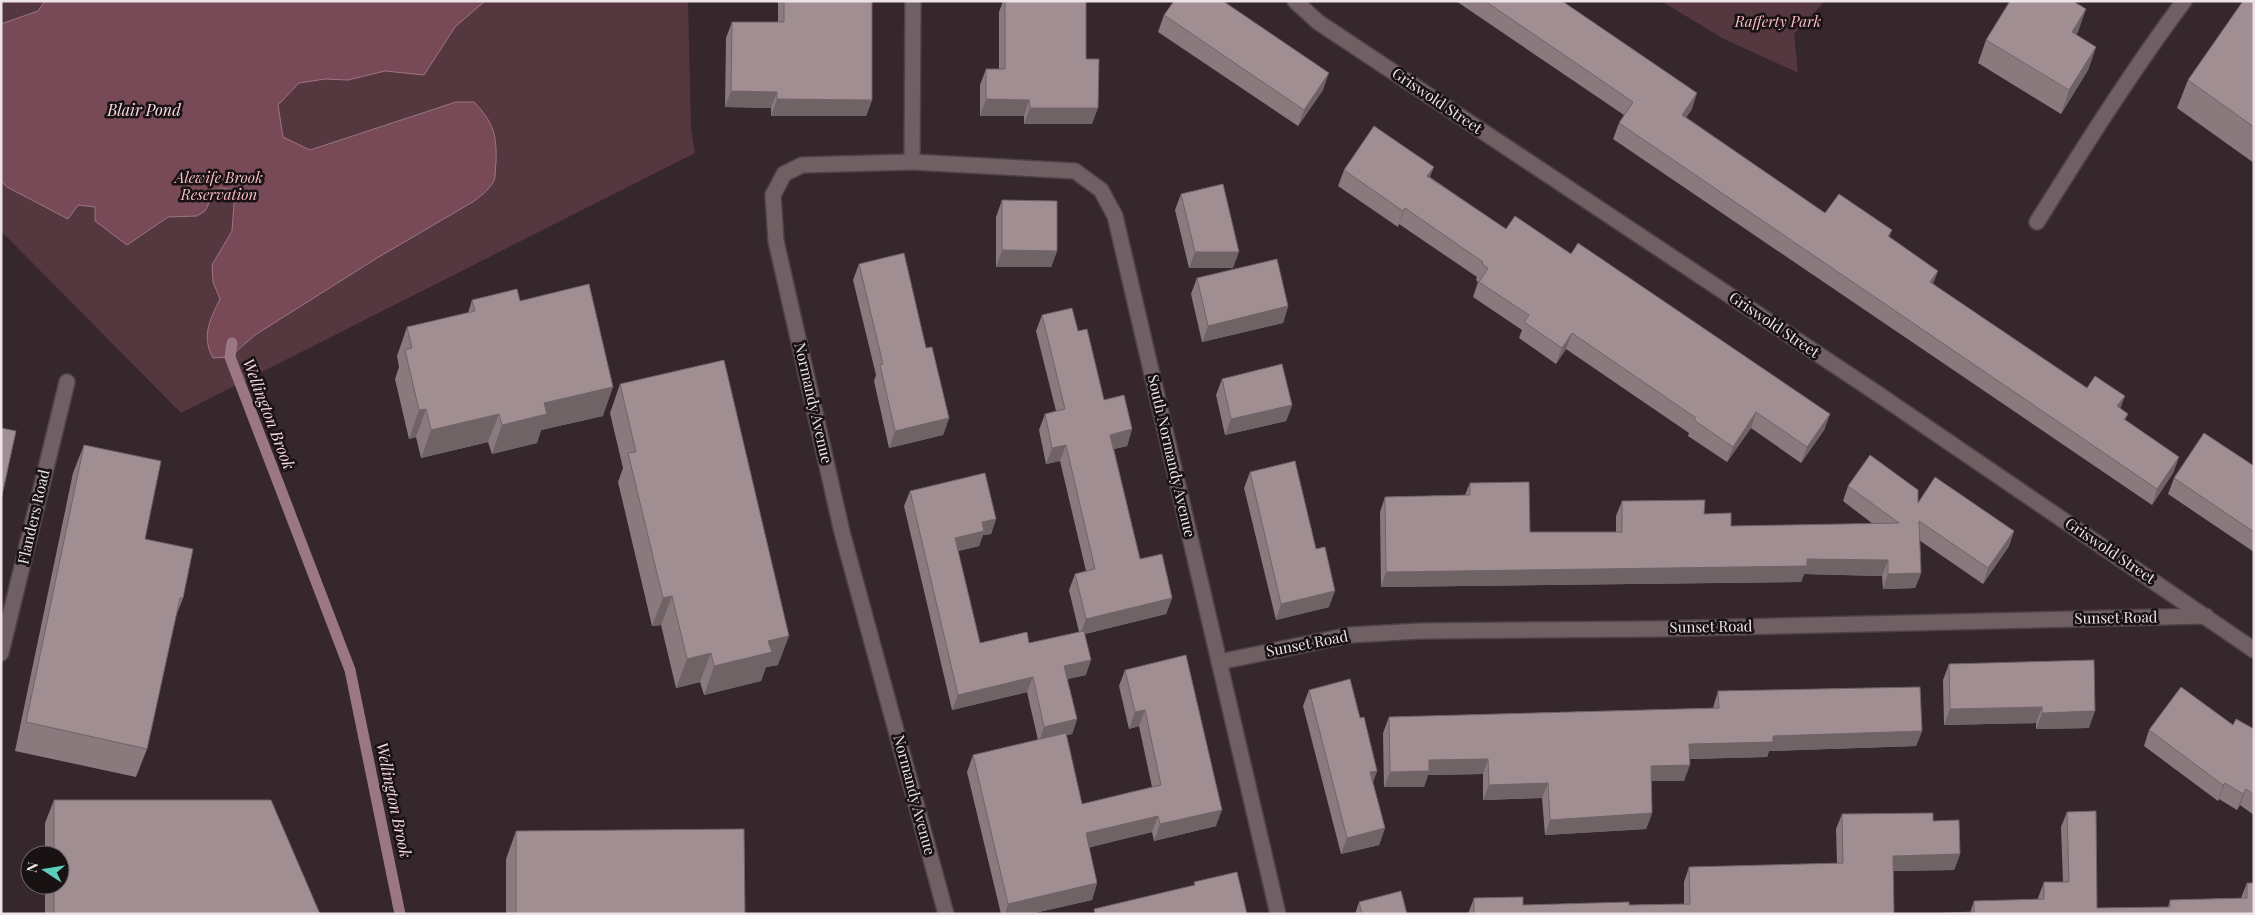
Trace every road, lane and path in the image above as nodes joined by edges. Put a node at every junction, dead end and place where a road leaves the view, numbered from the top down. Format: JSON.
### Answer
{"nodes":[{"id":1,"x":913,"y":1,"type":"edge"},
{"id":2,"x":1295,"y":1,"type":"edge"},
{"id":3,"x":2184,"y":1,"type":"edge"},
{"id":4,"x":912,"y":162,"type":"junction"},
{"id":5,"x":2037,"y":222,"type":"dead end"},
{"id":6,"x":67,"y":382,"type":"dead end"},
{"id":7,"x":2206,"y":616,"type":"junction"},
{"id":8,"x":2254,"y":650,"type":"edge"},
{"id":9,"x":1,"y":653,"type":"edge"},
{"id":10,"x":1219,"y":662,"type":"junction"},
{"id":11,"x":946,"y":914,"type":"edge"},
{"id":12,"x":1278,"y":914,"type":"edge"}],
"edges":[{"from":1,"to":4,"type":"street"},
{"from":2,"to":7,"type":"street","name":"Griswold Street"},
{"from":3,"to":5,"type":"street"},
{"from":4,"to":10,"type":"street","name":"South Normandy Avenue"},
{"from":4,"to":11,"type":"street","name":"Normandy Avenue"},
{"from":6,"to":9,"type":"street","name":"Flanders Road"},
{"from":7,"to":8,"type":"street","name":"Griswold Street"},
{"from":7,"to":10,"type":"street","name":"Sunset Road"},
{"from":10,"to":12,"type":"street","name":"South Normandy Avenue"}]}
